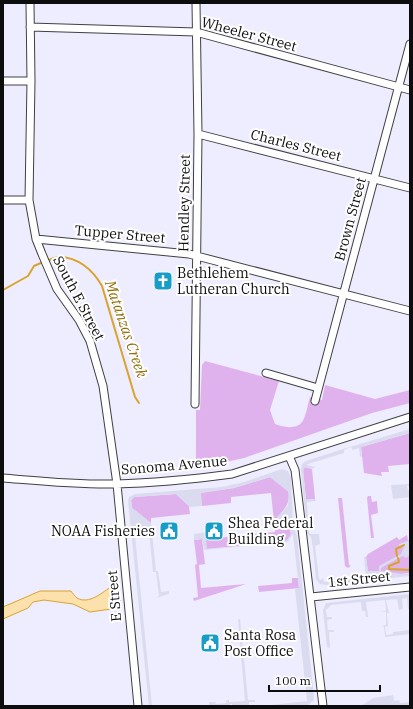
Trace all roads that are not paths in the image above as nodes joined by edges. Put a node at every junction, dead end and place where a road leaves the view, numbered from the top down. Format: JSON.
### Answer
{"nodes":[{"id":1,"x":30,"y":3,"type":"edge"},
{"id":2,"x":196,"y":3,"type":"edge"},
{"id":3,"x":30,"y":26,"type":"junction"},
{"id":4,"x":196,"y":32,"type":"junction"},
{"id":5,"x":410,"y":44,"type":"edge"},
{"id":6,"x":3,"y":81,"type":"edge"},
{"id":7,"x":31,"y":81,"type":"junction"},
{"id":8,"x":399,"y":88,"type":"junction"},
{"id":9,"x":410,"y":90,"type":"edge"},
{"id":10,"x":198,"y":134,"type":"junction"},
{"id":11,"x":374,"y":178,"type":"junction"},
{"id":12,"x":410,"y":188,"type":"edge"},
{"id":13,"x":3,"y":200,"type":"edge"},
{"id":14,"x":29,"y":200,"type":"junction"},
{"id":15,"x":36,"y":239,"type":"junction"},
{"id":16,"x":196,"y":256,"type":"junction"},
{"id":17,"x":343,"y":294,"type":"junction"},
{"id":18,"x":410,"y":311,"type":"edge"},
{"id":19,"x":266,"y":374,"type":"dead end"},
{"id":20,"x":318,"y":388,"type":"junction"},
{"id":21,"x":315,"y":400,"type":"dead end"},
{"id":22,"x":195,"y":404,"type":"dead end"},
{"id":23,"x":410,"y":417,"type":"edge"},
{"id":24,"x":289,"y":456,"type":"junction"},
{"id":25,"x":3,"y":478,"type":"edge"},
{"id":26,"x":116,"y":484,"type":"junction"},
{"id":27,"x":410,"y":587,"type":"edge"},
{"id":28,"x":310,"y":597,"type":"junction"},
{"id":29,"x":138,"y":706,"type":"edge"},
{"id":30,"x":323,"y":706,"type":"edge"}],
"edges":[{"from":1,"to":3,"type":"street","name":"South E Street"},
{"from":2,"to":4,"type":"street","name":"Hendley Street"},
{"from":3,"to":4,"type":"street","name":"Wheeler Street"},
{"from":3,"to":7,"type":"street","name":"South E Street"},
{"from":4,"to":8,"type":"street","name":"Wheeler Street"},
{"from":4,"to":10,"type":"street","name":"Hendley Street"},
{"from":5,"to":8,"type":"street","name":"Brown Street"},
{"from":6,"to":7,"type":"street"},
{"from":7,"to":14,"type":"street","name":"South E Street"},
{"from":8,"to":9,"type":"street","name":"Wheeler Street"},
{"from":8,"to":11,"type":"street","name":"Brown Street"},
{"from":10,"to":11,"type":"street","name":"Charles Street"},
{"from":10,"to":16,"type":"street","name":"Hendley Street"},
{"from":11,"to":12,"type":"street","name":"Charles Street"},
{"from":11,"to":17,"type":"street","name":"Brown Street"},
{"from":13,"to":14,"type":"street"},
{"from":14,"to":15,"type":"street","name":"South E Street"},
{"from":15,"to":16,"type":"street","name":"Tupper Street"},
{"from":15,"to":26,"type":"street","name":"South E Street"},
{"from":16,"to":17,"type":"street","name":"Tupper Street"},
{"from":16,"to":22,"type":"street","name":"Hendley Street"},
{"from":17,"to":18,"type":"street","name":"Tupper Street"},
{"from":17,"to":20,"type":"street","name":"Brown Street"},
{"from":19,"to":20,"type":"street"},
{"from":20,"to":21,"type":"street","name":"Brown Street"},
{"from":23,"to":24,"type":"street","name":"Sonoma Avenue"},
{"from":24,"to":26,"type":"street","name":"Sonoma Avenue"},
{"from":24,"to":28,"type":"street"},
{"from":25,"to":26,"type":"street","name":"Sonoma Avenue"},
{"from":26,"to":29,"type":"street","name":"E Street"},
{"from":27,"to":28,"type":"street","name":"1st Street"},
{"from":28,"to":30,"type":"street"}]}
